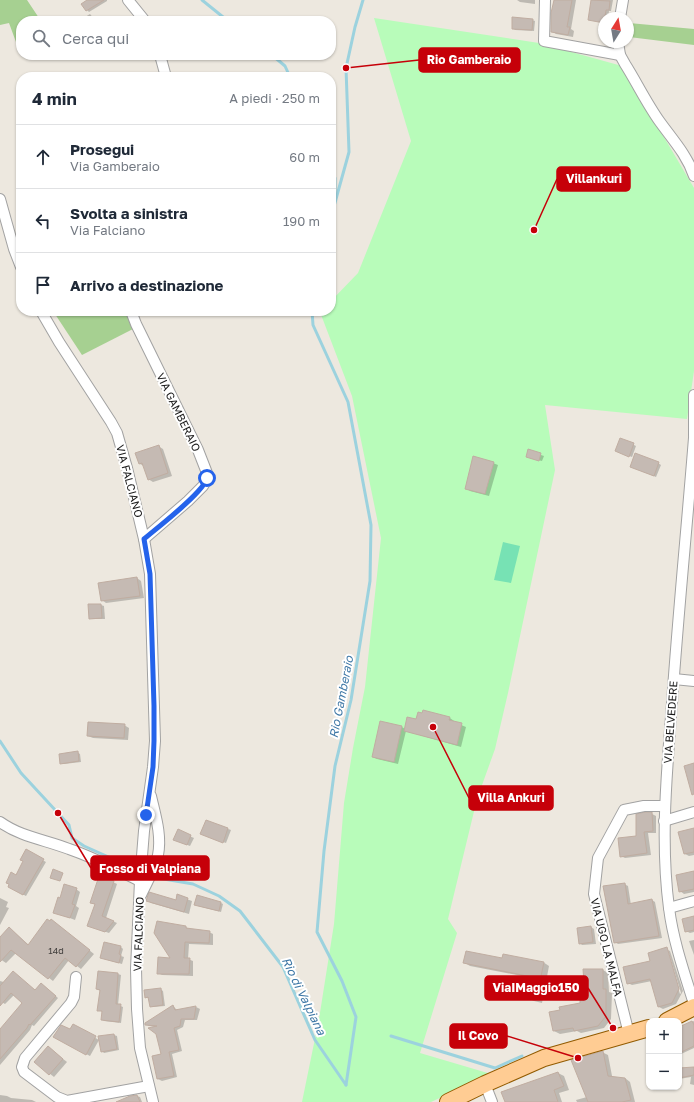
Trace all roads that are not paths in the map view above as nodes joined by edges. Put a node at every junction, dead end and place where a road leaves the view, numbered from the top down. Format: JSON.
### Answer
{"nodes":[{"id":1,"x":128,"y":0,"type":"edge"},
{"id":2,"x":545,"y":0,"type":"edge"},
{"id":3,"x":623,"y":0,"type":"edge"},
{"id":4,"x":621,"y":12,"type":"edge"},
{"id":5,"x":140,"y":16,"type":"edge"},
{"id":6,"x":619,"y":48,"type":"edge"},
{"id":7,"x":620,"y":55,"type":"junction"},
{"id":8,"x":161,"y":60,"type":"edge"},
{"id":9,"x":165,"y":72,"type":"edge"},
{"id":10,"x":694,"y":176,"type":"edge"},
{"id":11,"x":0,"y":199,"type":"edge"},
{"id":12,"x":16,"y":254,"type":"edge"},
{"id":13,"x":44,"y":316,"type":"edge"},
{"id":14,"x":133,"y":316,"type":"edge"},
{"id":15,"x":694,"y":395,"type":"edge"},
{"id":16,"x":694,"y":437,"type":"edge"},
{"id":17,"x":144,"y":539,"type":"junction"},
{"id":18,"x":674,"y":679,"type":"junction"},
{"id":19,"x":694,"y":681,"type":"edge"},
{"id":20,"x":150,"y":790,"type":"junction"},
{"id":21,"x":664,"y":806,"type":"junction"},
{"id":22,"x":694,"y":812,"type":"edge"},
{"id":23,"x":664,"y":821,"type":"junction"},
{"id":24,"x":0,"y":822,"type":"edge"},
{"id":25,"x":140,"y":881,"type":"junction"},
{"id":26,"x":139,"y":900,"type":"junction"},
{"id":27,"x":694,"y":901,"type":"edge"},
{"id":28,"x":669,"y":908,"type":"junction"},
{"id":29,"x":76,"y":977,"type":"dead end"},
{"id":30,"x":694,"y":1004,"type":"edge"},
{"id":31,"x":694,"y":1007,"type":"edge"},
{"id":32,"x":673,"y":1018,"type":"edge"},
{"id":33,"x":646,"y":1029,"type":"edge"},
{"id":34,"x":629,"y":1034,"type":"junction"},
{"id":35,"x":485,"y":1084,"type":"junction"},
{"id":36,"x":149,"y":1086,"type":"junction"},
{"id":37,"x":153,"y":1102,"type":"edge"},
{"id":38,"x":448,"y":1102,"type":"edge"},
{"id":39,"x":492,"y":1102,"type":"edge"}],
"edges":[{"from":1,"to":5,"type":"street"},
{"from":2,"to":7,"type":"street"},
{"from":3,"to":4,"type":"street"},
{"from":6,"to":7,"type":"street"},
{"from":7,"to":10,"type":"street"},
{"from":8,"to":9,"type":"street"},
{"from":11,"to":12,"type":"street"},
{"from":13,"to":17,"type":"street","name":"VIA FALCIANO"},
{"from":14,"to":17,"type":"street","name":"VIA GAMBERAIO"},
{"from":15,"to":16,"type":"street","name":"VIA BELVEDERE"},
{"from":16,"to":18,"type":"street","name":"VIA BELVEDERE"},
{"from":17,"to":20,"type":"street","name":"VIA FALCIANO"},
{"from":18,"to":19,"type":"street"},
{"from":18,"to":21,"type":"street","name":"VIA BELVEDERE"},
{"from":20,"to":25,"type":"street","name":"VIA FALCIANO"},
{"from":20,"to":26,"type":"street"},
{"from":21,"to":23,"type":"street","name":"VIA BELVEDERE"},
{"from":21,"to":34,"type":"street","name":"VIA UGO LA MALFA"},
{"from":22,"to":23,"type":"street"},
{"from":23,"to":28,"type":"street","name":"VIA BELVEDERE"},
{"from":24,"to":25,"type":"street"},
{"from":25,"to":26,"type":"street","name":"VIA FALCIANO"},
{"from":26,"to":36,"type":"street","name":"VIA FALCIANO"},
{"from":27,"to":28,"type":"street"},
{"from":28,"to":30,"type":"street","name":"VIA BELVEDERE"},
{"from":29,"to":36,"type":"street"},
{"from":31,"to":32,"type":"main road"},
{"from":33,"to":34,"type":"main road"},
{"from":34,"to":35,"type":"main road"},
{"from":35,"to":38,"type":"main road"},
{"from":35,"to":39,"type":"street"},
{"from":36,"to":37,"type":"street","name":"VIA FALCIANO"}]}
